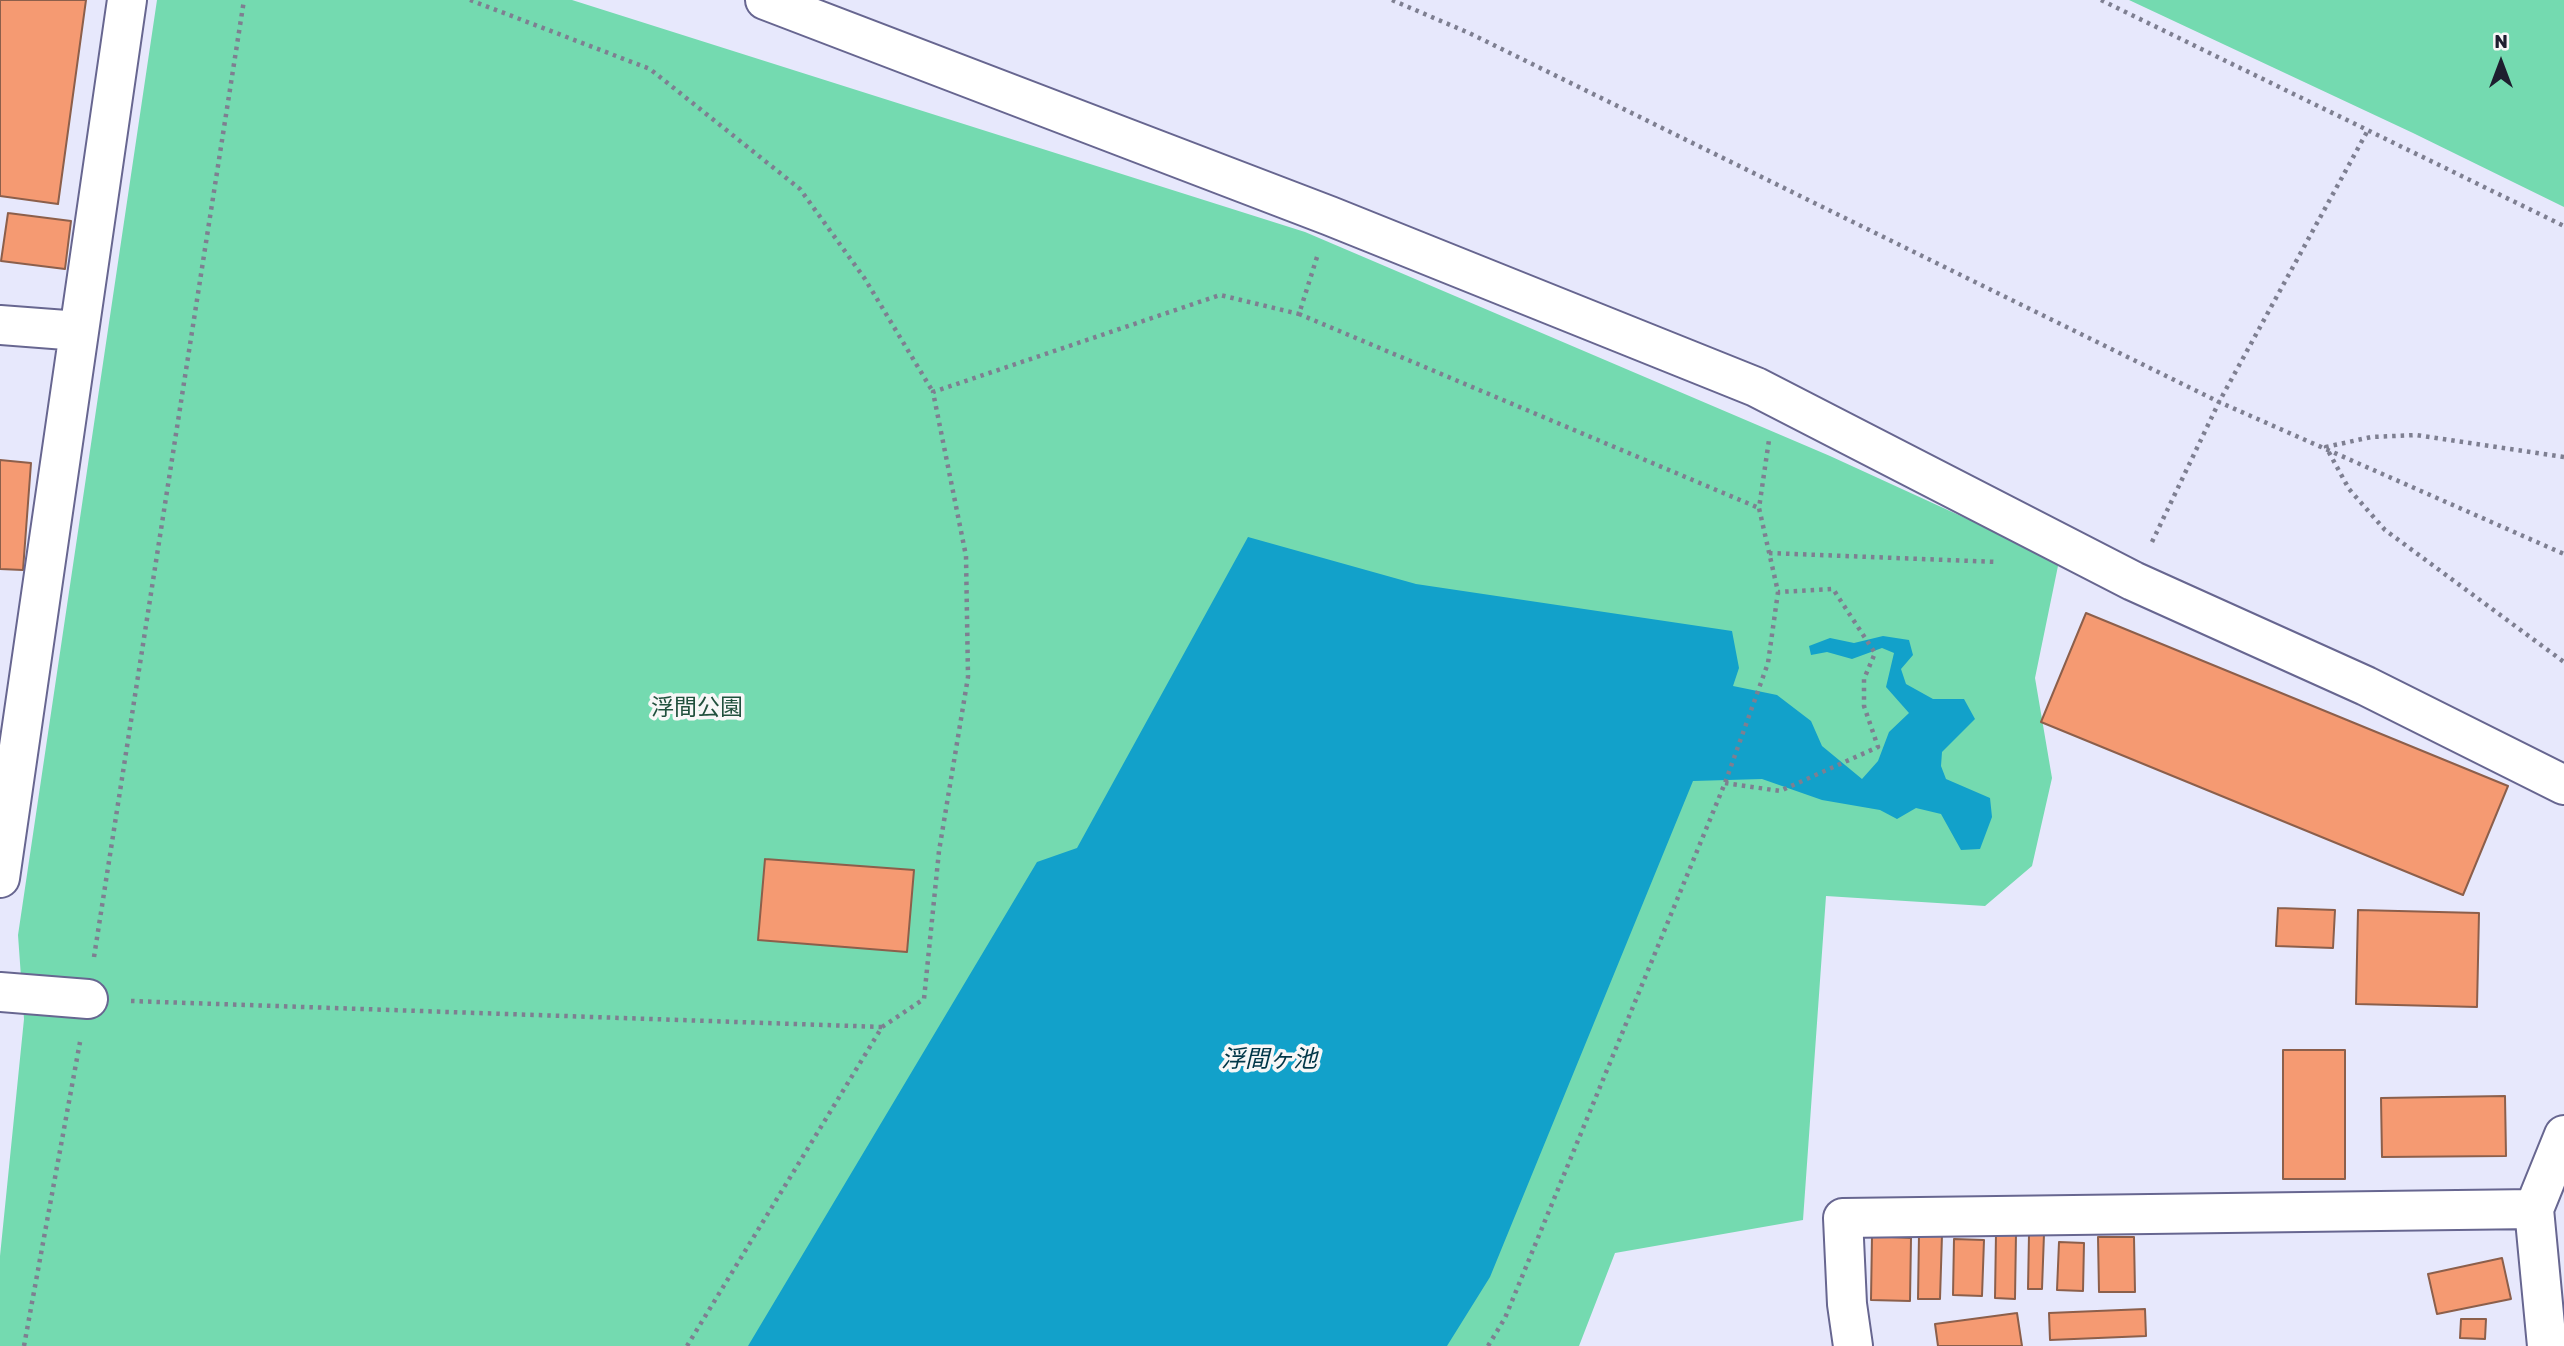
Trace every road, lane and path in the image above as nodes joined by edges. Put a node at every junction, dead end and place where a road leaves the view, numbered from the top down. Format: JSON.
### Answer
{"nodes":[{"id":1,"x":127,"y":0,"type":"edge"},
{"id":2,"x":244,"y":0,"type":"edge"},
{"id":3,"x":470,"y":0,"type":"edge"},
{"id":4,"x":765,"y":0,"type":"edge"},
{"id":5,"x":1392,"y":0,"type":"edge"},
{"id":6,"x":2101,"y":0,"type":"edge"},
{"id":7,"x":2368,"y":130,"type":"junction"},
{"id":8,"x":1331,"y":216,"type":"junction"},
{"id":9,"x":2564,"y":226,"type":"edge"},
{"id":10,"x":1298,"y":314,"type":"junction"},
{"id":11,"x":0,"y":325,"type":"edge"},
{"id":12,"x":79,"y":331,"type":"junction"},
{"id":13,"x":933,"y":392,"type":"junction"},
{"id":14,"x":1775,"y":398,"type":"junction"},
{"id":15,"x":2219,"y":402,"type":"junction"},
{"id":16,"x":2326,"y":447,"type":"junction"},
{"id":17,"x":2564,"y":457,"type":"edge"},
{"id":18,"x":1759,"y":508,"type":"junction"},
{"id":19,"x":2063,"y":546,"type":"junction"},
{"id":20,"x":1769,"y":552,"type":"junction"},
{"id":21,"x":2564,"y":554,"type":"edge"},
{"id":22,"x":2133,"y":581,"type":"junction"},
{"id":23,"x":1778,"y":592,"type":"junction"},
{"id":24,"x":2564,"y":662,"type":"edge"},
{"id":25,"x":1725,"y":783,"type":"junction"},
{"id":26,"x":2564,"y":785,"type":"edge"},
{"id":27,"x":0,"y":878,"type":"edge"},
{"id":28,"x":0,"y":992,"type":"edge"},
{"id":29,"x":88,"y":999,"type":"junction"},
{"id":30,"x":882,"y":1027,"type":"junction"},
{"id":31,"x":2564,"y":1135,"type":"edge"},
{"id":32,"x":2534,"y":1209,"type":"junction"},
{"id":33,"x":24,"y":1346,"type":"edge"},
{"id":34,"x":687,"y":1346,"type":"edge"},
{"id":35,"x":1488,"y":1346,"type":"edge"},
{"id":36,"x":1853,"y":1346,"type":"edge"},
{"id":37,"x":2547,"y":1346,"type":"edge"}],
"edges":[{"from":1,"to":12,"type":"street"},
{"from":2,"to":29,"type":"path"},
{"from":3,"to":13,"type":"path"},
{"from":4,"to":8,"type":"street"},
{"from":5,"to":15,"type":"path"},
{"from":6,"to":7,"type":"path"},
{"from":7,"to":9,"type":"path"},
{"from":7,"to":15,"type":"path"},
{"from":8,"to":10,"type":"path"},
{"from":8,"to":14,"type":"street"},
{"from":10,"to":13,"type":"path"},
{"from":10,"to":18,"type":"path"},
{"from":11,"to":12,"type":"street"},
{"from":12,"to":27,"type":"street"},
{"from":13,"to":30,"type":"path"},
{"from":14,"to":18,"type":"path"},
{"from":14,"to":19,"type":"street"},
{"from":15,"to":16,"type":"path"},
{"from":15,"to":22,"type":"path"},
{"from":16,"to":17,"type":"path"},
{"from":16,"to":21,"type":"path"},
{"from":16,"to":24,"type":"path"},
{"from":18,"to":20,"type":"path"},
{"from":19,"to":20,"type":"path"},
{"from":19,"to":22,"type":"street"},
{"from":20,"to":23,"type":"path"},
{"from":22,"to":26,"type":"street"},
{"from":23,"to":25,"type":"path"},
{"from":23,"to":25,"type":"path"},
{"from":25,"to":35,"type":"path"},
{"from":28,"to":29,"type":"street"},
{"from":29,"to":30,"type":"path"},
{"from":29,"to":33,"type":"path"},
{"from":30,"to":34,"type":"path"},
{"from":31,"to":32,"type":"street"},
{"from":32,"to":36,"type":"street"},
{"from":32,"to":37,"type":"street"}]}
